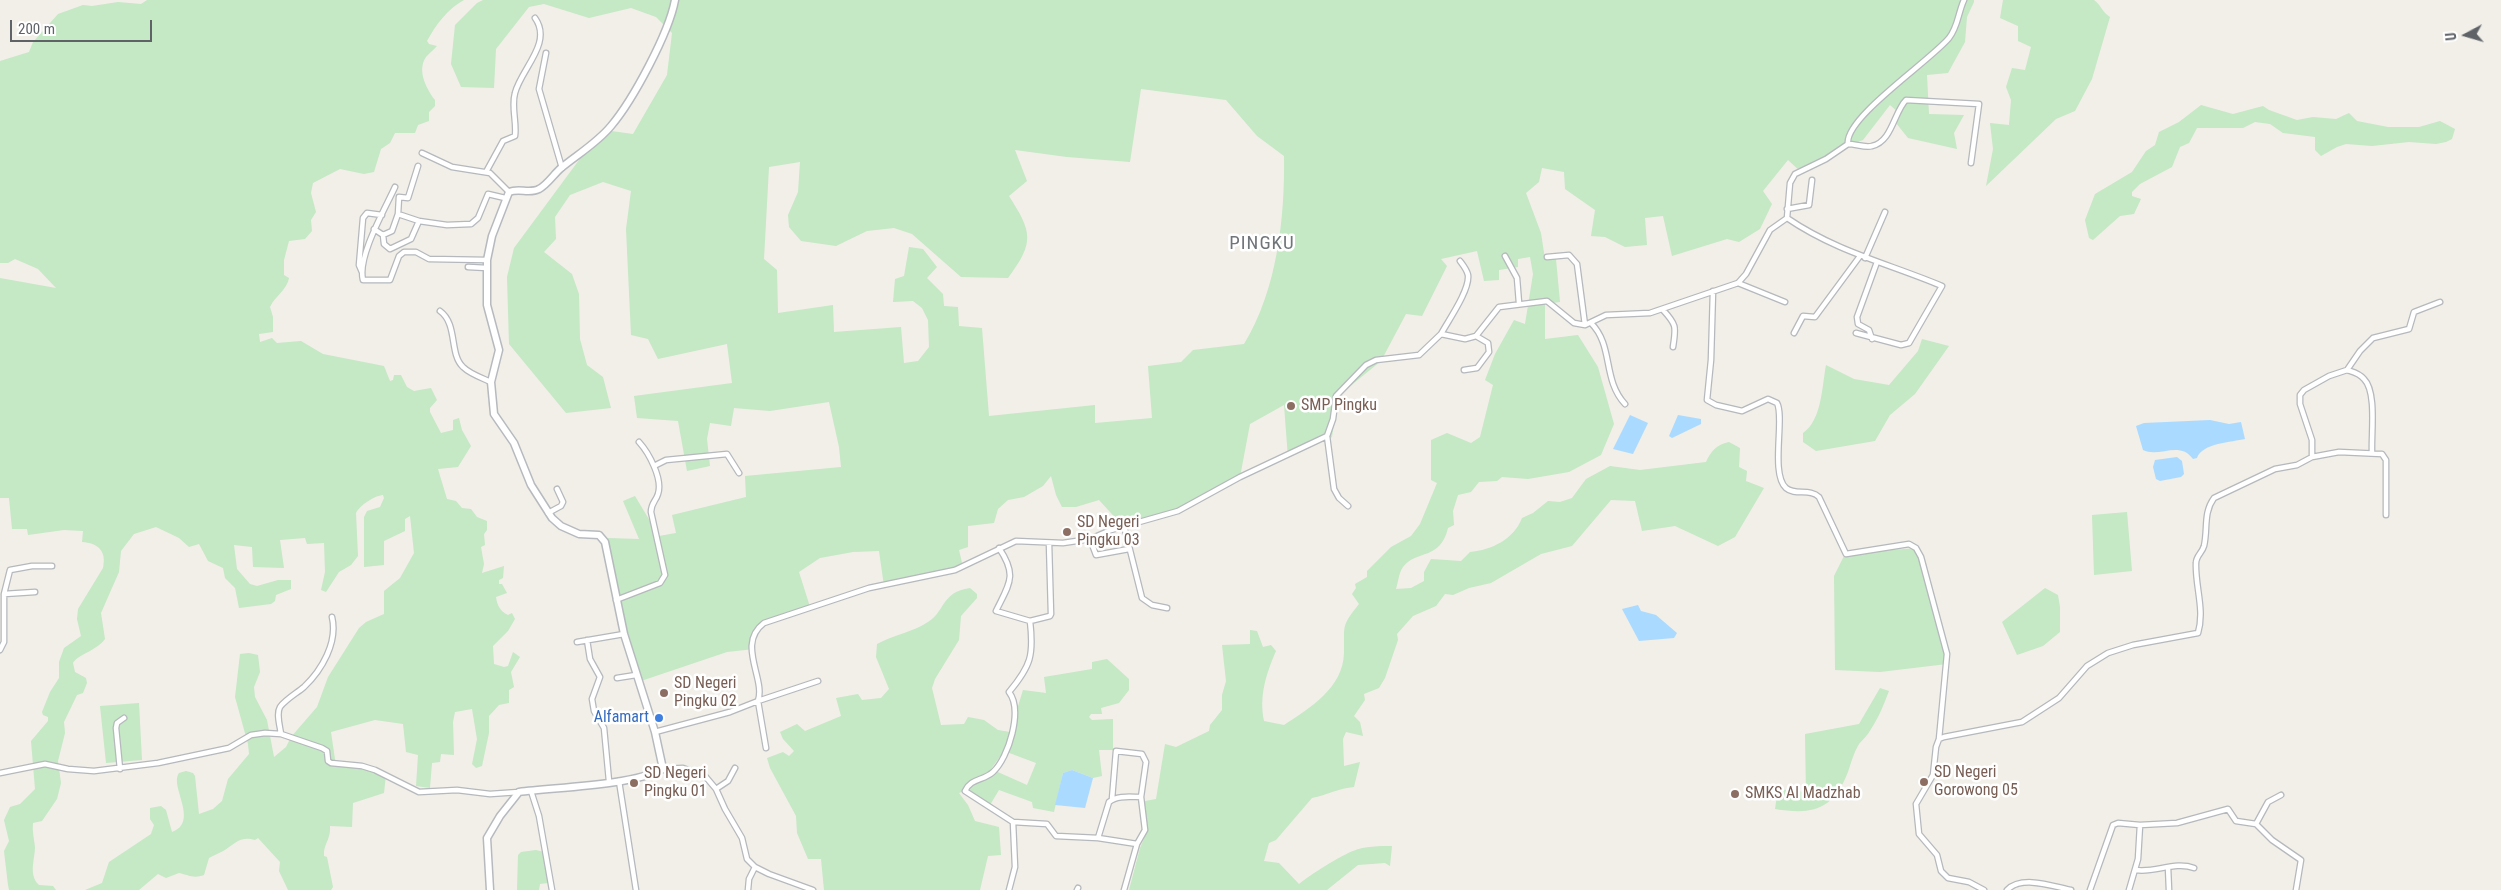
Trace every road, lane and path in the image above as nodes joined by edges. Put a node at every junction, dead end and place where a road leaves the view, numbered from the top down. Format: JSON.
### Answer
{"nodes":[{"id":1,"x":675,"y":0,"type":"edge"},
{"id":2,"x":1964,"y":0,"type":"edge"},
{"id":3,"x":535,"y":18,"type":"dead end"},
{"id":4,"x":546,"y":53,"type":"dead end"},
{"id":5,"x":1848,"y":144,"type":"junction"},
{"id":6,"x":422,"y":153,"type":"dead end"},
{"id":7,"x":1971,"y":163,"type":"dead end"},
{"id":8,"x":418,"y":166,"type":"dead end"},
{"id":9,"x":562,"y":168,"type":"junction"},
{"id":10,"x":486,"y":172,"type":"junction"},
{"id":11,"x":1812,"y":180,"type":"dead end"},
{"id":12,"x":395,"y":187,"type":"dead end"},
{"id":13,"x":507,"y":195,"type":"junction"},
{"id":14,"x":1787,"y":209,"type":"junction"},
{"id":15,"x":1885,"y":212,"type":"dead end"},
{"id":16,"x":398,"y":214,"type":"junction"},
{"id":17,"x":382,"y":215,"type":"junction"},
{"id":18,"x":1787,"y":218,"type":"junction"},
{"id":19,"x":419,"y":221,"type":"junction"},
{"id":20,"x":374,"y":229,"type":"junction"},
{"id":21,"x":383,"y":236,"type":"junction"},
{"id":22,"x":1505,"y":256,"type":"dead end"},
{"id":23,"x":1547,"y":257,"type":"dead end"},
{"id":24,"x":1863,"y":257,"type":"junction"},
{"id":25,"x":487,"y":260,"type":"junction"},
{"id":26,"x":1460,"y":261,"type":"dead end"},
{"id":27,"x":1877,"y":262,"type":"junction"},
{"id":28,"x":468,"y":267,"type":"dead end"},
{"id":29,"x":487,"y":268,"type":"junction"},
{"id":30,"x":362,"y":272,"type":"junction"},
{"id":31,"x":1738,"y":283,"type":"junction"},
{"id":32,"x":1713,"y":291,"type":"junction"},
{"id":33,"x":1784,"y":302,"type":"dead end"},
{"id":34,"x":2440,"y":302,"type":"dead end"},
{"id":35,"x":1519,"y":303,"type":"junction"},
{"id":36,"x":1663,"y":310,"type":"junction"},
{"id":37,"x":440,"y":311,"type":"dead end"},
{"id":38,"x":1591,"y":323,"type":"junction"},
{"id":39,"x":1585,"y":325,"type":"junction"},
{"id":40,"x":1794,"y":333,"type":"dead end"},
{"id":41,"x":1856,"y":333,"type":"dead end"},
{"id":42,"x":1441,"y":334,"type":"junction"},
{"id":43,"x":1476,"y":336,"type":"junction"},
{"id":44,"x":1872,"y":339,"type":"junction"},
{"id":45,"x":1673,"y":347,"type":"dead end"},
{"id":46,"x":1464,"y":370,"type":"dead end"},
{"id":47,"x":2347,"y":370,"type":"junction"},
{"id":48,"x":491,"y":382,"type":"junction"},
{"id":49,"x":1625,"y":404,"type":"dead end"},
{"id":50,"x":1327,"y":436,"type":"junction"},
{"id":51,"x":639,"y":442,"type":"dead end"},
{"id":52,"x":2372,"y":452,"type":"junction"},
{"id":53,"x":2312,"y":457,"type":"junction"},
{"id":54,"x":654,"y":466,"type":"junction"},
{"id":55,"x":739,"y":473,"type":"dead end"},
{"id":56,"x":557,"y":489,"type":"dead end"},
{"id":57,"x":1348,"y":506,"type":"dead end"},
{"id":58,"x":548,"y":512,"type":"junction"},
{"id":59,"x":2386,"y":515,"type":"dead end"},
{"id":60,"x":1124,"y":526,"type":"junction"},
{"id":61,"x":1090,"y":539,"type":"junction"},
{"id":62,"x":1049,"y":543,"type":"junction"},
{"id":63,"x":999,"y":548,"type":"junction"},
{"id":64,"x":1128,"y":549,"type":"junction"},
{"id":65,"x":52,"y":566,"type":"dead end"},
{"id":66,"x":35,"y":592,"type":"dead end"},
{"id":67,"x":4,"y":594,"type":"junction"},
{"id":68,"x":616,"y":600,"type":"junction"},
{"id":69,"x":1167,"y":608,"type":"dead end"},
{"id":70,"x":332,"y":617,"type":"dead end"},
{"id":71,"x":1030,"y":621,"type":"junction"},
{"id":72,"x":624,"y":634,"type":"junction"},
{"id":73,"x":2,"y":637,"type":"edge"},
{"id":74,"x":587,"y":640,"type":"junction"},
{"id":75,"x":577,"y":642,"type":"dead end"},
{"id":76,"x":0,"y":650,"type":"edge"},
{"id":77,"x":636,"y":675,"type":"junction"},
{"id":78,"x":617,"y":678,"type":"dead end"},
{"id":79,"x":818,"y":681,"type":"dead end"},
{"id":80,"x":758,"y":701,"type":"junction"},
{"id":81,"x":124,"y":718,"type":"dead end"},
{"id":82,"x":655,"y":732,"type":"junction"},
{"id":83,"x":281,"y":734,"type":"junction"},
{"id":84,"x":1939,"y":739,"type":"junction"},
{"id":85,"x":766,"y":748,"type":"dead end"},
{"id":86,"x":735,"y":768,"type":"dead end"},
{"id":87,"x":120,"y":769,"type":"junction"},
{"id":88,"x":664,"y":769,"type":"junction"},
{"id":89,"x":0,"y":774,"type":"edge"},
{"id":90,"x":618,"y":781,"type":"junction"},
{"id":91,"x":609,"y":782,"type":"junction"},
{"id":92,"x":716,"y":789,"type":"junction"},
{"id":93,"x":531,"y":791,"type":"junction"},
{"id":94,"x":519,"y":792,"type":"junction"},
{"id":95,"x":2281,"y":795,"type":"dead end"},
{"id":96,"x":1141,"y":797,"type":"junction"},
{"id":97,"x":1112,"y":799,"type":"junction"},
{"id":98,"x":1013,"y":822,"type":"junction"},
{"id":99,"x":2256,"y":824,"type":"junction"},
{"id":100,"x":2140,"y":825,"type":"junction"},
{"id":101,"x":1098,"y":838,"type":"junction"},
{"id":102,"x":1137,"y":844,"type":"junction"},
{"id":103,"x":755,"y":867,"type":"junction"},
{"id":104,"x":2168,"y":867,"type":"junction"},
{"id":105,"x":2194,"y":868,"type":"dead end"},
{"id":106,"x":2136,"y":870,"type":"junction"},
{"id":107,"x":490,"y":890,"type":"edge"},
{"id":108,"x":552,"y":890,"type":"edge"},
{"id":109,"x":636,"y":890,"type":"edge"},
{"id":110,"x":748,"y":890,"type":"edge"},
{"id":111,"x":813,"y":890,"type":"edge"},
{"id":112,"x":1009,"y":890,"type":"edge"},
{"id":113,"x":1124,"y":890,"type":"edge"},
{"id":114,"x":1984,"y":890,"type":"edge"},
{"id":115,"x":2007,"y":890,"type":"edge"},
{"id":116,"x":2071,"y":890,"type":"edge"},
{"id":117,"x":2090,"y":890,"type":"edge"},
{"id":118,"x":2129,"y":890,"type":"edge"},
{"id":119,"x":2170,"y":890,"type":"edge"},
{"id":120,"x":2296,"y":890,"type":"edge"}],
"edges":[{"from":1,"to":9,"type":"street"},
{"from":2,"to":5,"type":"street"},
{"from":3,"to":10,"type":"street"},
{"from":4,"to":9,"type":"street"},
{"from":5,"to":7,"type":"street"},
{"from":5,"to":14,"type":"street"},
{"from":6,"to":10,"type":"street"},
{"from":8,"to":16,"type":"street"},
{"from":9,"to":13,"type":"street"},
{"from":10,"to":13,"type":"street"},
{"from":11,"to":14,"type":"street"},
{"from":12,"to":17,"type":"street"},
{"from":13,"to":19,"type":"street"},
{"from":13,"to":25,"type":"street"},
{"from":14,"to":18,"type":"street"},
{"from":15,"to":24,"type":"street"},
{"from":16,"to":19,"type":"street"},
{"from":16,"to":21,"type":"street"},
{"from":17,"to":20,"type":"street"},
{"from":17,"to":30,"type":"street"},
{"from":18,"to":24,"type":"street"},
{"from":18,"to":31,"type":"street"},
{"from":19,"to":21,"type":"street"},
{"from":20,"to":21,"type":"street"},
{"from":20,"to":30,"type":"street"},
{"from":22,"to":35,"type":"street"},
{"from":23,"to":39,"type":"street"},
{"from":24,"to":27,"type":"street"},
{"from":24,"to":40,"type":"street"},
{"from":25,"to":29,"type":"street"},
{"from":25,"to":30,"type":"street"},
{"from":26,"to":42,"type":"street"},
{"from":27,"to":44,"type":"street"},
{"from":27,"to":44,"type":"street"},
{"from":28,"to":29,"type":"street"},
{"from":29,"to":48,"type":"street"},
{"from":31,"to":32,"type":"street"},
{"from":31,"to":33,"type":"street"},
{"from":32,"to":36,"type":"street"},
{"from":32,"to":84,"type":"street"},
{"from":34,"to":47,"type":"street"},
{"from":35,"to":39,"type":"street"},
{"from":35,"to":43,"type":"street"},
{"from":36,"to":38,"type":"street"},
{"from":36,"to":45,"type":"street"},
{"from":37,"to":48,"type":"street"},
{"from":38,"to":39,"type":"street"},
{"from":38,"to":49,"type":"street"},
{"from":41,"to":44,"type":"street"},
{"from":42,"to":43,"type":"street"},
{"from":42,"to":50,"type":"street"},
{"from":43,"to":46,"type":"street"},
{"from":47,"to":52,"type":"street"},
{"from":47,"to":53,"type":"street"},
{"from":48,"to":58,"type":"street"},
{"from":50,"to":57,"type":"street"},
{"from":50,"to":60,"type":"street"},
{"from":51,"to":54,"type":"street"},
{"from":52,"to":53,"type":"street"},
{"from":52,"to":59,"type":"street"},
{"from":53,"to":84,"type":"street"},
{"from":54,"to":55,"type":"street"},
{"from":54,"to":68,"type":"street"},
{"from":56,"to":58,"type":"street"},
{"from":58,"to":68,"type":"street"},
{"from":60,"to":61,"type":"street"},
{"from":60,"to":64,"type":"street"},
{"from":61,"to":62,"type":"street"},
{"from":61,"to":64,"type":"street"},
{"from":62,"to":63,"type":"street"},
{"from":62,"to":71,"type":"street"},
{"from":63,"to":71,"type":"street"},
{"from":63,"to":80,"type":"street"},
{"from":64,"to":69,"type":"street"},
{"from":65,"to":67,"type":"street"},
{"from":66,"to":67,"type":"street"},
{"from":67,"to":73,"type":"street"},
{"from":68,"to":72,"type":"street"},
{"from":70,"to":83,"type":"street"},
{"from":71,"to":98,"type":"street"},
{"from":72,"to":74,"type":"street"},
{"from":72,"to":77,"type":"street"},
{"from":73,"to":76,"type":"street"},
{"from":74,"to":75,"type":"street"},
{"from":74,"to":91,"type":"street"},
{"from":77,"to":78,"type":"street"},
{"from":77,"to":82,"type":"street"},
{"from":79,"to":80,"type":"street"},
{"from":80,"to":82,"type":"street"},
{"from":80,"to":85,"type":"street"},
{"from":81,"to":87,"type":"street"},
{"from":82,"to":88,"type":"street"},
{"from":83,"to":87,"type":"street"},
{"from":83,"to":94,"type":"street"},
{"from":84,"to":114,"type":"street"},
{"from":86,"to":92,"type":"street"},
{"from":87,"to":89,"type":"street"},
{"from":88,"to":90,"type":"street"},
{"from":88,"to":92,"type":"street"},
{"from":90,"to":91,"type":"street"},
{"from":90,"to":109,"type":"street"},
{"from":91,"to":93,"type":"street"},
{"from":92,"to":103,"type":"street"},
{"from":93,"to":94,"type":"street"},
{"from":93,"to":108,"type":"street"},
{"from":94,"to":107,"type":"street"},
{"from":95,"to":99,"type":"street"},
{"from":96,"to":97,"type":"street"},
{"from":96,"to":97,"type":"street"},
{"from":96,"to":102,"type":"street"},
{"from":97,"to":101,"type":"street"},
{"from":98,"to":101,"type":"street"},
{"from":98,"to":112,"type":"street"},
{"from":99,"to":100,"type":"street"},
{"from":99,"to":120,"type":"street"},
{"from":100,"to":106,"type":"street"},
{"from":100,"to":117,"type":"street"},
{"from":101,"to":102,"type":"street"},
{"from":102,"to":113,"type":"street"},
{"from":103,"to":110,"type":"street"},
{"from":103,"to":111,"type":"street"},
{"from":104,"to":105,"type":"street"},
{"from":104,"to":106,"type":"street"},
{"from":104,"to":119,"type":"street"},
{"from":106,"to":118,"type":"street"},
{"from":115,"to":116,"type":"street"}]}
